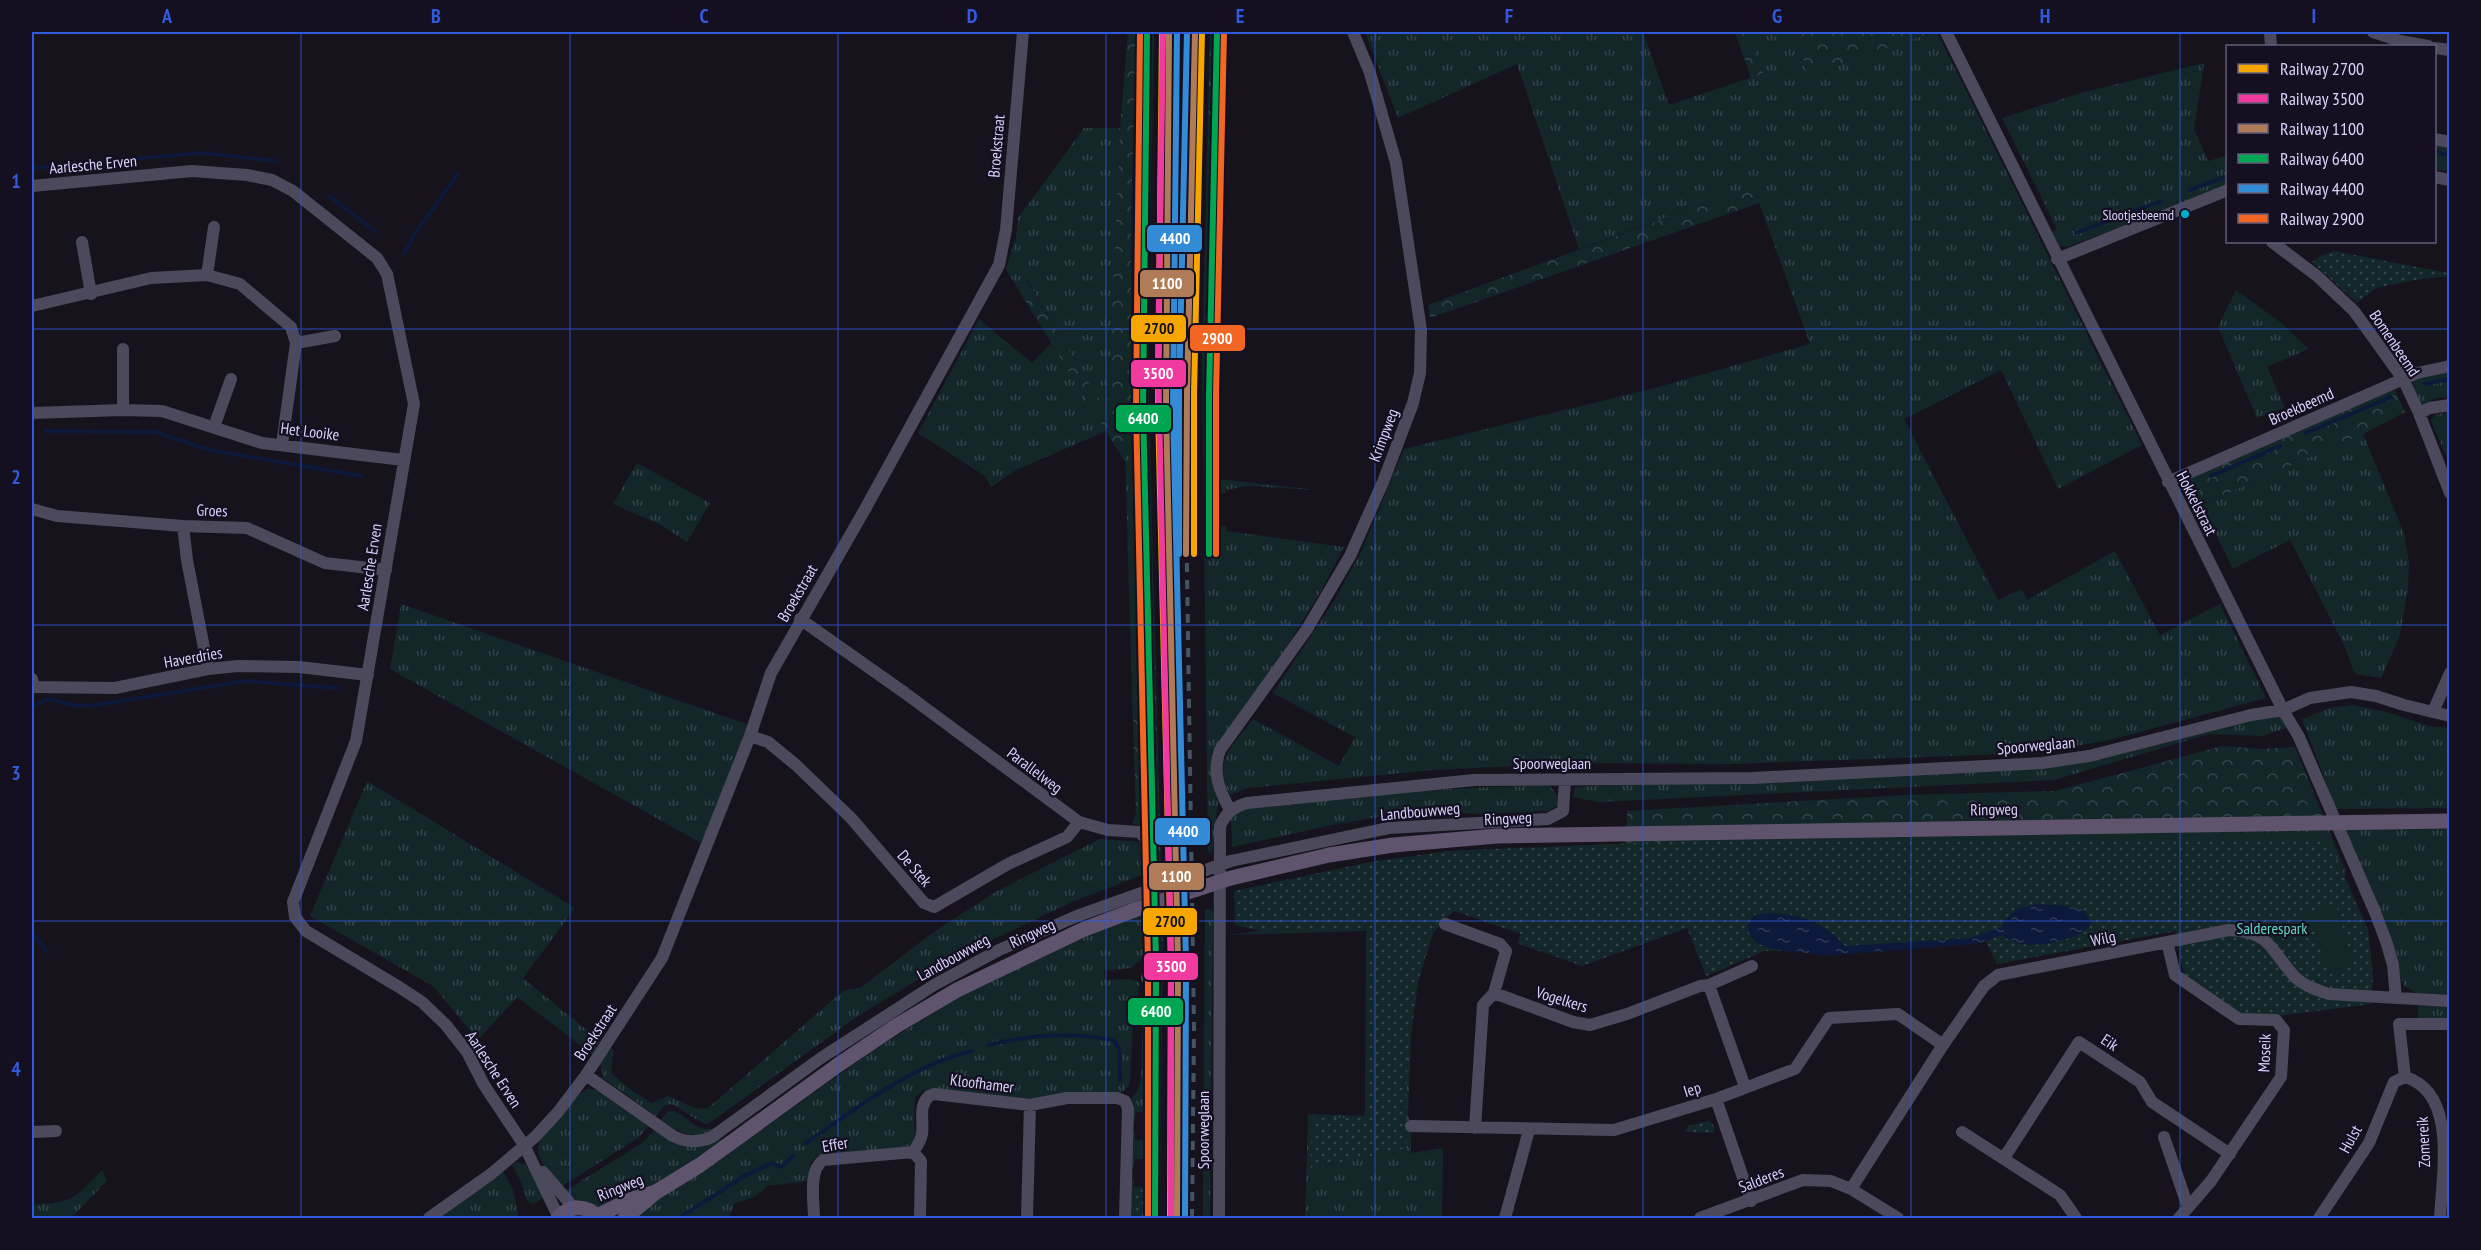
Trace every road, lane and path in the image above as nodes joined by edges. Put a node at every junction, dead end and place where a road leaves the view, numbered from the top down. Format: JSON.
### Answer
{"nodes":[{"id":1,"x":1023,"y":32,"type":"edge"},
{"id":2,"x":1353,"y":32,"type":"edge"},
{"id":3,"x":1946,"y":32,"type":"edge"},
{"id":4,"x":2373,"y":32,"type":"edge"},
{"id":5,"x":2422,"y":45,"type":"edge"},
{"id":6,"x":32,"y":186,"type":"edge"},
{"id":7,"x":2226,"y":191,"type":"edge"},
{"id":8,"x":214,"y":227,"type":"dead end"},
{"id":9,"x":82,"y":242,"type":"dead end"},
{"id":10,"x":2273,"y":243,"type":"edge"},
{"id":11,"x":2057,"y":259,"type":"junction"},
{"id":12,"x":207,"y":275,"type":"junction"},
{"id":13,"x":91,"y":294,"type":"junction"},
{"id":14,"x":32,"y":306,"type":"edge"},
{"id":15,"x":335,"y":336,"type":"dead end"},
{"id":16,"x":296,"y":343,"type":"junction"},
{"id":17,"x":123,"y":349,"type":"dead end"},
{"id":18,"x":2450,"y":366,"type":"edge"},
{"id":19,"x":231,"y":379,"type":"dead end"},
{"id":20,"x":2403,"y":380,"type":"junction"},
{"id":21,"x":2450,"y":405,"type":"edge"},
{"id":22,"x":123,"y":410,"type":"junction"},
{"id":23,"x":32,"y":413,"type":"edge"},
{"id":24,"x":2419,"y":413,"type":"junction"},
{"id":25,"x":214,"y":427,"type":"junction"},
{"id":26,"x":282,"y":444,"type":"junction"},
{"id":27,"x":403,"y":460,"type":"junction"},
{"id":28,"x":2168,"y":483,"type":"junction"},
{"id":29,"x":2450,"y":493,"type":"edge"},
{"id":30,"x":32,"y":509,"type":"edge"},
{"id":31,"x":183,"y":526,"type":"junction"},
{"id":32,"x":386,"y":570,"type":"junction"},
{"id":33,"x":800,"y":620,"type":"junction"},
{"id":34,"x":208,"y":669,"type":"junction"},
{"id":35,"x":2450,"y":673,"type":"edge"},
{"id":36,"x":368,"y":675,"type":"junction"},
{"id":37,"x":32,"y":679,"type":"edge"},
{"id":38,"x":2283,"y":710,"type":"junction"},
{"id":39,"x":2433,"y":712,"type":"junction"},
{"id":40,"x":2450,"y":716,"type":"edge"},
{"id":41,"x":750,"y":736,"type":"junction"},
{"id":42,"x":1565,"y":780,"type":"junction"},
{"id":43,"x":1230,"y":810,"type":"junction"},
{"id":44,"x":2450,"y":821,"type":"edge"},
{"id":45,"x":1079,"y":822,"type":"junction"},
{"id":46,"x":1445,"y":924,"type":"dead end"},
{"id":47,"x":2167,"y":942,"type":"junction"},
{"id":48,"x":1752,"y":966,"type":"dead end"},
{"id":49,"x":1147,"y":978,"type":"dead end"},
{"id":50,"x":1709,"y":985,"type":"junction"},
{"id":51,"x":1494,"y":993,"type":"junction"},
{"id":52,"x":2396,"y":998,"type":"junction"},
{"id":53,"x":2450,"y":1001,"type":"edge"},
{"id":54,"x":2450,"y":1024,"type":"edge"},
{"id":55,"x":1943,"y":1045,"type":"junction"},
{"id":56,"x":586,"y":1075,"type":"junction"},
{"id":57,"x":2405,"y":1077,"type":"junction"},
{"id":58,"x":1745,"y":1087,"type":"junction"},
{"id":59,"x":1716,"y":1099,"type":"junction"},
{"id":60,"x":1030,"y":1105,"type":"junction"},
{"id":61,"x":1411,"y":1126,"type":"dead end"},
{"id":62,"x":1475,"y":1128,"type":"junction"},
{"id":63,"x":1529,"y":1130,"type":"junction"},
{"id":64,"x":56,"y":1131,"type":"dead end"},
{"id":65,"x":32,"y":1132,"type":"edge"},
{"id":66,"x":1962,"y":1132,"type":"dead end"},
{"id":67,"x":2163,"y":1137,"type":"dead end"},
{"id":68,"x":524,"y":1145,"type":"junction"},
{"id":69,"x":913,"y":1152,"type":"junction"},
{"id":70,"x":2230,"y":1154,"type":"junction"},
{"id":71,"x":2004,"y":1158,"type":"junction"},
{"id":72,"x":534,"y":1162,"type":"junction"},
{"id":73,"x":1851,"y":1188,"type":"junction"},
{"id":74,"x":656,"y":1192,"type":"junction"},
{"id":75,"x":1751,"y":1201,"type":"junction"},
{"id":76,"x":2188,"y":1207,"type":"junction"},
{"id":77,"x":574,"y":1208,"type":"junction"},
{"id":78,"x":598,"y":1217,"type":"edge"},
{"id":79,"x":429,"y":1218,"type":"edge"},
{"id":80,"x":559,"y":1218,"type":"edge"},
{"id":81,"x":625,"y":1218,"type":"edge"},
{"id":82,"x":814,"y":1218,"type":"edge"},
{"id":83,"x":920,"y":1218,"type":"edge"},
{"id":84,"x":1027,"y":1218,"type":"edge"},
{"id":85,"x":1125,"y":1218,"type":"edge"},
{"id":86,"x":1219,"y":1218,"type":"edge"},
{"id":87,"x":1505,"y":1218,"type":"edge"},
{"id":88,"x":1700,"y":1218,"type":"edge"},
{"id":89,"x":1898,"y":1218,"type":"edge"},
{"id":90,"x":2076,"y":1218,"type":"edge"},
{"id":91,"x":2179,"y":1218,"type":"edge"},
{"id":92,"x":2319,"y":1218,"type":"edge"},
{"id":93,"x":2440,"y":1218,"type":"edge"}],
"edges":[{"from":1,"to":33,"type":"street","name":"Broekstraat"},
{"from":2,"to":43,"type":"street","name":"Krimpweg"},
{"from":3,"to":11,"type":"street","name":"Hokkelstraat"},
{"from":4,"to":5,"type":"street"},
{"from":6,"to":27,"type":"street","name":"Aarlesche Erven"},
{"from":7,"to":11,"type":"street"},
{"from":8,"to":12,"type":"street"},
{"from":9,"to":13,"type":"street"},
{"from":10,"to":20,"type":"street","name":"Bomenbeemd"},
{"from":11,"to":28,"type":"street","name":"Hokkelstraat"},
{"from":12,"to":13,"type":"street"},
{"from":12,"to":16,"type":"street"},
{"from":13,"to":14,"type":"street"},
{"from":15,"to":16,"type":"street"},
{"from":16,"to":26,"type":"street"},
{"from":17,"to":22,"type":"street"},
{"from":18,"to":20,"type":"street","name":"Broekbeemd"},
{"from":19,"to":25,"type":"street"},
{"from":20,"to":24,"type":"street","name":"Bomenbeemd"},
{"from":20,"to":28,"type":"street","name":"Broekbeemd"},
{"from":21,"to":24,"type":"street"},
{"from":22,"to":23,"type":"street","name":"Het Looike"},
{"from":22,"to":25,"type":"street","name":"Het Looike"},
{"from":24,"to":29,"type":"street","name":"Bomenbeemd"},
{"from":25,"to":26,"type":"street","name":"Het Looike"},
{"from":26,"to":27,"type":"street","name":"Het Looike"},
{"from":27,"to":32,"type":"street","name":"Aarlesche Erven"},
{"from":28,"to":38,"type":"street","name":"Hokkelstraat"},
{"from":30,"to":31,"type":"street","name":"Groes"},
{"from":31,"to":32,"type":"street","name":"Groes"},
{"from":31,"to":34,"type":"street"},
{"from":32,"to":36,"type":"street","name":"Aarlesche Erven"},
{"from":33,"to":41,"type":"street","name":"Broekstraat"},
{"from":33,"to":45,"type":"street","name":"Parallelweg"},
{"from":34,"to":36,"type":"street","name":"Haverdries"},
{"from":34,"to":37,"type":"street","name":"Haverdries"},
{"from":35,"to":39,"type":"street"},
{"from":36,"to":68,"type":"street","name":"Aarlesche Erven"},
{"from":38,"to":39,"type":"street","name":"Spoorweglaan"},
{"from":38,"to":42,"type":"street","name":"Spoorweglaan"},
{"from":38,"to":52,"type":"street","name":"Hokkelstraat"},
{"from":39,"to":40,"type":"street","name":"Spoorweglaan"},
{"from":41,"to":45,"type":"street","name":"De Stek"},
{"from":41,"to":56,"type":"street","name":"Broekstraat"},
{"from":42,"to":43,"type":"street","name":"Spoorweglaan"},
{"from":42,"to":56,"type":"street","name":"Landbouwweg"},
{"from":43,"to":86,"type":"street","name":"Spoorweglaan"},
{"from":44,"to":74,"type":"main road","name":"Ringweg"},
{"from":45,"to":49,"type":"street","name":"Parallelweg"},
{"from":46,"to":51,"type":"street"},
{"from":47,"to":52,"type":"street","name":"Wilg"},
{"from":47,"to":55,"type":"street","name":"Wilg"},
{"from":47,"to":70,"type":"street","name":"Moseik"},
{"from":48,"to":50,"type":"street","name":"Vogelkers"},
{"from":50,"to":51,"type":"street","name":"Vogelkers"},
{"from":50,"to":58,"type":"street"},
{"from":51,"to":62,"type":"street"},
{"from":52,"to":53,"type":"street","name":"Wilg"},
{"from":54,"to":57,"type":"street"},
{"from":55,"to":58,"type":"street","name":"Iep"},
{"from":55,"to":73,"type":"street","name":"Wilg"},
{"from":56,"to":68,"type":"street","name":"Broekstraat"},
{"from":57,"to":92,"type":"street","name":"Hulst"},
{"from":57,"to":93,"type":"street","name":"Zomereik"},
{"from":58,"to":59,"type":"street","name":"Iep"},
{"from":59,"to":63,"type":"street","name":"Iep"},
{"from":59,"to":75,"type":"street"},
{"from":60,"to":69,"type":"street","name":"Kloofhamer"},
{"from":60,"to":84,"type":"street"},
{"from":60,"to":85,"type":"street","name":"Kloofhamer"},
{"from":61,"to":62,"type":"street","name":"Iep"},
{"from":62,"to":63,"type":"street","name":"Iep"},
{"from":63,"to":87,"type":"street"},
{"from":64,"to":65,"type":"street"},
{"from":66,"to":71,"type":"street"},
{"from":67,"to":76,"type":"street"},
{"from":68,"to":72,"type":"street"},
{"from":68,"to":79,"type":"street","name":"Broekstraat"},
{"from":69,"to":82,"type":"street","name":"Effer"},
{"from":69,"to":83,"type":"street"},
{"from":70,"to":71,"type":"street","name":"Eik"},
{"from":70,"to":76,"type":"street","name":"Moseik"},
{"from":71,"to":90,"type":"street"},
{"from":72,"to":77,"type":"street"},
{"from":72,"to":80,"type":"street"},
{"from":73,"to":75,"type":"street","name":"Salderes"},
{"from":73,"to":89,"type":"street","name":"Salderes"},
{"from":74,"to":78,"type":"main road","name":"Ringweg"},
{"from":74,"to":81,"type":"main road","name":"Ringweg"},
{"from":75,"to":88,"type":"street","name":"Salderes"},
{"from":76,"to":91,"type":"street","name":"Moseik"},
{"from":77,"to":78,"type":"main road"},
{"from":77,"to":80,"type":"main road"}]}
